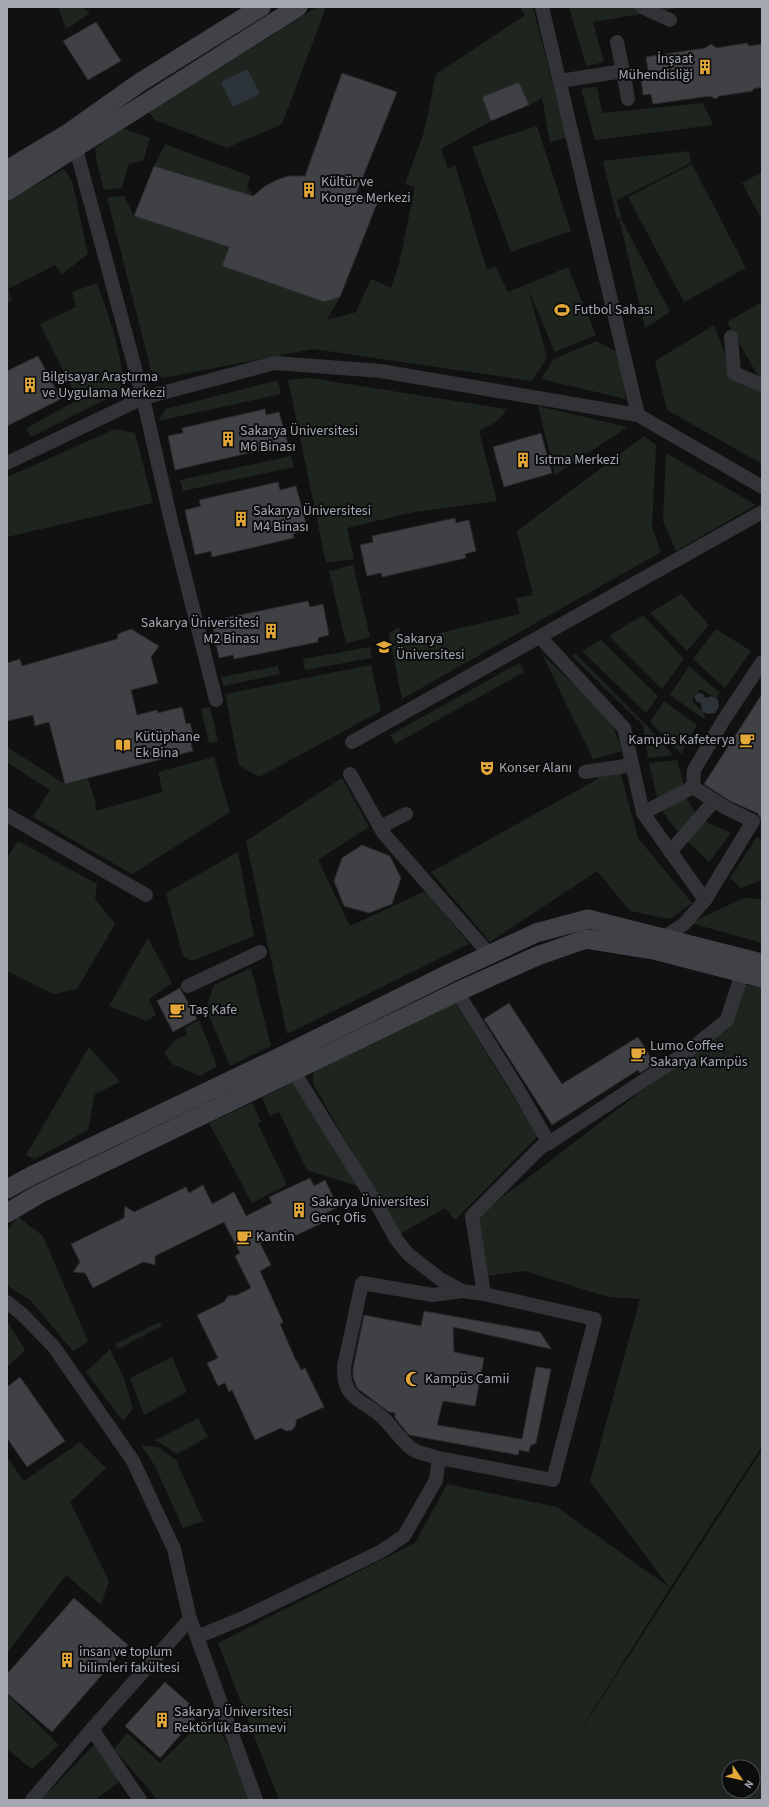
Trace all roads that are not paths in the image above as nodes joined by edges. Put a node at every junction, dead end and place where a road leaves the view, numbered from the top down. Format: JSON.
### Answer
{"nodes":[{"id":1,"x":261,"y":7,"type":"edge"},
{"id":2,"x":298,"y":7,"type":"edge"},
{"id":3,"x":542,"y":7,"type":"edge"},
{"id":4,"x":642,"y":7,"type":"edge"},
{"id":5,"x":670,"y":20,"type":"dead end"},
{"id":6,"x":617,"y":42,"type":"dead end"},
{"id":7,"x":623,"y":71,"type":"junction"},
{"id":8,"x":560,"y":82,"type":"junction"},
{"id":9,"x":628,"y":99,"type":"dead end"},
{"id":10,"x":71,"y":141,"type":"junction"},
{"id":11,"x":7,"y":170,"type":"edge"},
{"id":12,"x":7,"y":191,"type":"edge"},
{"id":13,"x":731,"y":337,"type":"dead end"},
{"id":14,"x":762,"y":386,"type":"edge"},
{"id":15,"x":143,"y":398,"type":"junction"},
{"id":16,"x":638,"y":415,"type":"junction"},
{"id":17,"x":7,"y":463,"type":"edge"},
{"id":18,"x":762,"y":487,"type":"edge"},
{"id":19,"x":762,"y":512,"type":"edge"},
{"id":20,"x":540,"y":637,"type":"junction"},
{"id":21,"x":762,"y":662,"type":"edge"},
{"id":22,"x":216,"y":700,"type":"dead end"},
{"id":23,"x":352,"y":742,"type":"dead end"},
{"id":24,"x":632,"y":765,"type":"junction"},
{"id":25,"x":585,"y":772,"type":"dead end"},
{"id":26,"x":350,"y":774,"type":"dead end"},
{"id":27,"x":694,"y":787,"type":"junction"},
{"id":28,"x":714,"y":801,"type":"junction"},
{"id":29,"x":643,"y":813,"type":"junction"},
{"id":30,"x":406,"y":814,"type":"dead end"},
{"id":31,"x":7,"y":815,"type":"edge"},
{"id":32,"x":380,"y":827,"type":"junction"},
{"id":33,"x":670,"y":852,"type":"junction"},
{"id":34,"x":146,"y":895,"type":"dead end"},
{"id":35,"x":705,"y":900,"type":"junction"},
{"id":36,"x":658,"y":944,"type":"junction"},
{"id":37,"x":260,"y":952,"type":"dead end"},
{"id":38,"x":490,"y":955,"type":"junction"},
{"id":39,"x":762,"y":963,"type":"edge"},
{"id":40,"x":742,"y":973,"type":"junction"},
{"id":41,"x":762,"y":978,"type":"edge"},
{"id":42,"x":188,"y":986,"type":"dead end"},
{"id":43,"x":456,"y":992,"type":"junction"},
{"id":44,"x":294,"y":1072,"type":"junction"},
{"id":45,"x":549,"y":1142,"type":"junction"},
{"id":46,"x":7,"y":1189,"type":"edge"},
{"id":47,"x":7,"y":1212,"type":"edge"},
{"id":48,"x":462,"y":1291,"type":"junction"},
{"id":49,"x":484,"y":1294,"type":"junction"},
{"id":50,"x":7,"y":1302,"type":"edge"},
{"id":51,"x":439,"y":1458,"type":"junction"},
{"id":52,"x":190,"y":1619,"type":"junction"},
{"id":53,"x":197,"y":1636,"type":"junction"},
{"id":54,"x":92,"y":1729,"type":"junction"},
{"id":55,"x":32,"y":1800,"type":"edge"},
{"id":56,"x":140,"y":1800,"type":"edge"},
{"id":57,"x":256,"y":1800,"type":"edge"}],
"edges":[{"from":1,"to":10,"type":"street"},
{"from":2,"to":10,"type":"street"},
{"from":3,"to":8,"type":"street"},
{"from":4,"to":5,"type":"street"},
{"from":6,"to":7,"type":"street"},
{"from":7,"to":8,"type":"street"},
{"from":7,"to":9,"type":"street"},
{"from":8,"to":16,"type":"street"},
{"from":10,"to":11,"type":"street"},
{"from":10,"to":12,"type":"street"},
{"from":10,"to":15,"type":"street"},
{"from":13,"to":14,"type":"street"},
{"from":15,"to":16,"type":"street"},
{"from":15,"to":17,"type":"street"},
{"from":15,"to":22,"type":"street"},
{"from":16,"to":18,"type":"street"},
{"from":19,"to":20,"type":"street"},
{"from":20,"to":23,"type":"street"},
{"from":20,"to":24,"type":"street"},
{"from":21,"to":27,"type":"street"},
{"from":24,"to":25,"type":"street"},
{"from":24,"to":29,"type":"street"},
{"from":26,"to":32,"type":"street"},
{"from":27,"to":28,"type":"street"},
{"from":27,"to":29,"type":"street"},
{"from":28,"to":33,"type":"street"},
{"from":28,"to":35,"type":"street"},
{"from":29,"to":33,"type":"street"},
{"from":30,"to":32,"type":"street"},
{"from":31,"to":34,"type":"street"},
{"from":32,"to":38,"type":"street"},
{"from":33,"to":35,"type":"street"},
{"from":35,"to":36,"type":"street"},
{"from":36,"to":38,"type":"street"},
{"from":36,"to":39,"type":"street"},
{"from":36,"to":40,"type":"street"},
{"from":36,"to":43,"type":"street"},
{"from":37,"to":42,"type":"street"},
{"from":38,"to":46,"type":"street"},
{"from":40,"to":41,"type":"street"},
{"from":40,"to":45,"type":"street"},
{"from":43,"to":44,"type":"street"},
{"from":43,"to":45,"type":"street"},
{"from":44,"to":47,"type":"street"},
{"from":44,"to":48,"type":"street"},
{"from":45,"to":49,"type":"street"},
{"from":48,"to":49,"type":"street"},
{"from":48,"to":51,"type":"street"},
{"from":49,"to":51,"type":"street"},
{"from":50,"to":52,"type":"street"},
{"from":51,"to":53,"type":"street"},
{"from":52,"to":53,"type":"street"},
{"from":52,"to":54,"type":"street"},
{"from":53,"to":57,"type":"street"},
{"from":54,"to":55,"type":"street"},
{"from":54,"to":56,"type":"street"}]}
